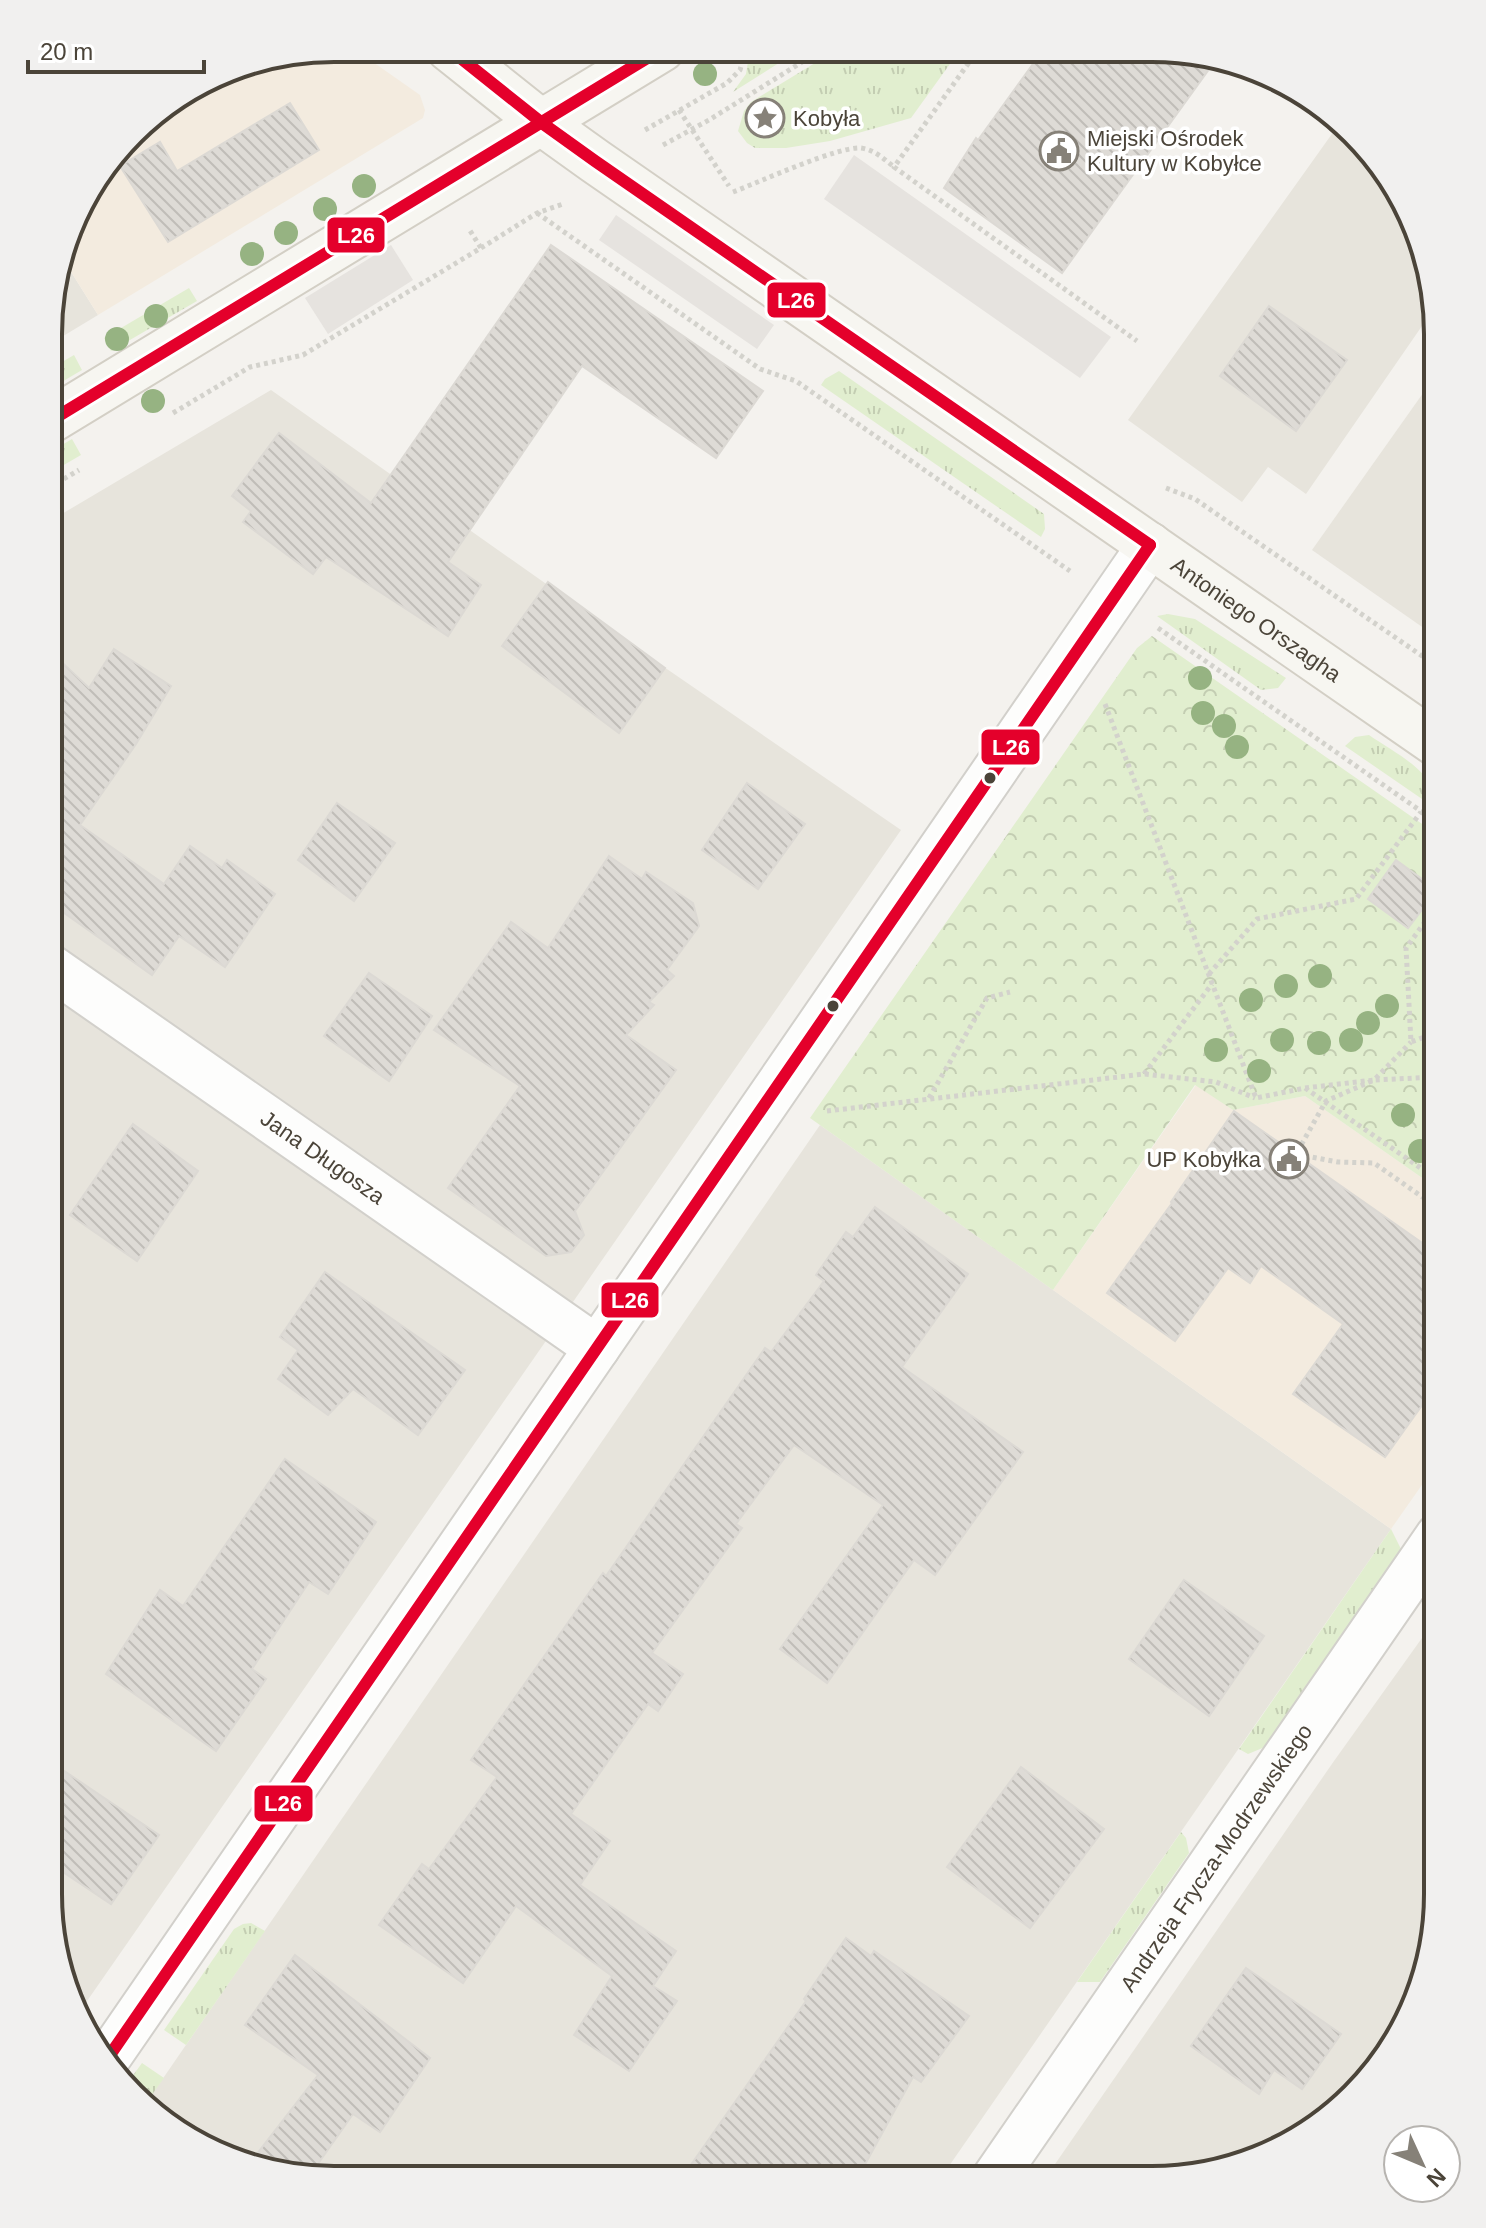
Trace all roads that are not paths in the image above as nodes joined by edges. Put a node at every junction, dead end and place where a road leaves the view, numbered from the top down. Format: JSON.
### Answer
{"nodes":[{"id":1,"x":466,"y":62,"type":"edge"},
{"id":2,"x":641,"y":62,"type":"edge"},
{"id":3,"x":542,"y":123,"type":"junction"},
{"id":4,"x":62,"y":414,"type":"edge"},
{"id":5,"x":1150,"y":545,"type":"junction"},
{"id":6,"x":1424,"y":735,"type":"edge"},
{"id":7,"x":62,"y":975,"type":"edge"},
{"id":8,"x":597,"y":1348,"type":"junction"},
{"id":9,"x":1423,"y":1557,"type":"edge"},
{"id":10,"x":111,"y":2048,"type":"edge"},
{"id":11,"x":1003,"y":2166,"type":"edge"}],
"edges":[{"from":1,"to":3,"type":"street","name":"Antoniego Orszagha"},
{"from":2,"to":3,"type":"street"},
{"from":3,"to":4,"type":"street"},
{"from":3,"to":5,"type":"street","name":"Antoniego Orszagha"},
{"from":5,"to":6,"type":"street","name":"Antoniego Orszagha"},
{"from":5,"to":8,"type":"street"},
{"from":7,"to":8,"type":"street","name":"Jana Długosza"},
{"from":8,"to":10,"type":"street"},
{"from":9,"to":11,"type":"street","name":"Andrzeja Frycza-Modrzewskiego"}]}
